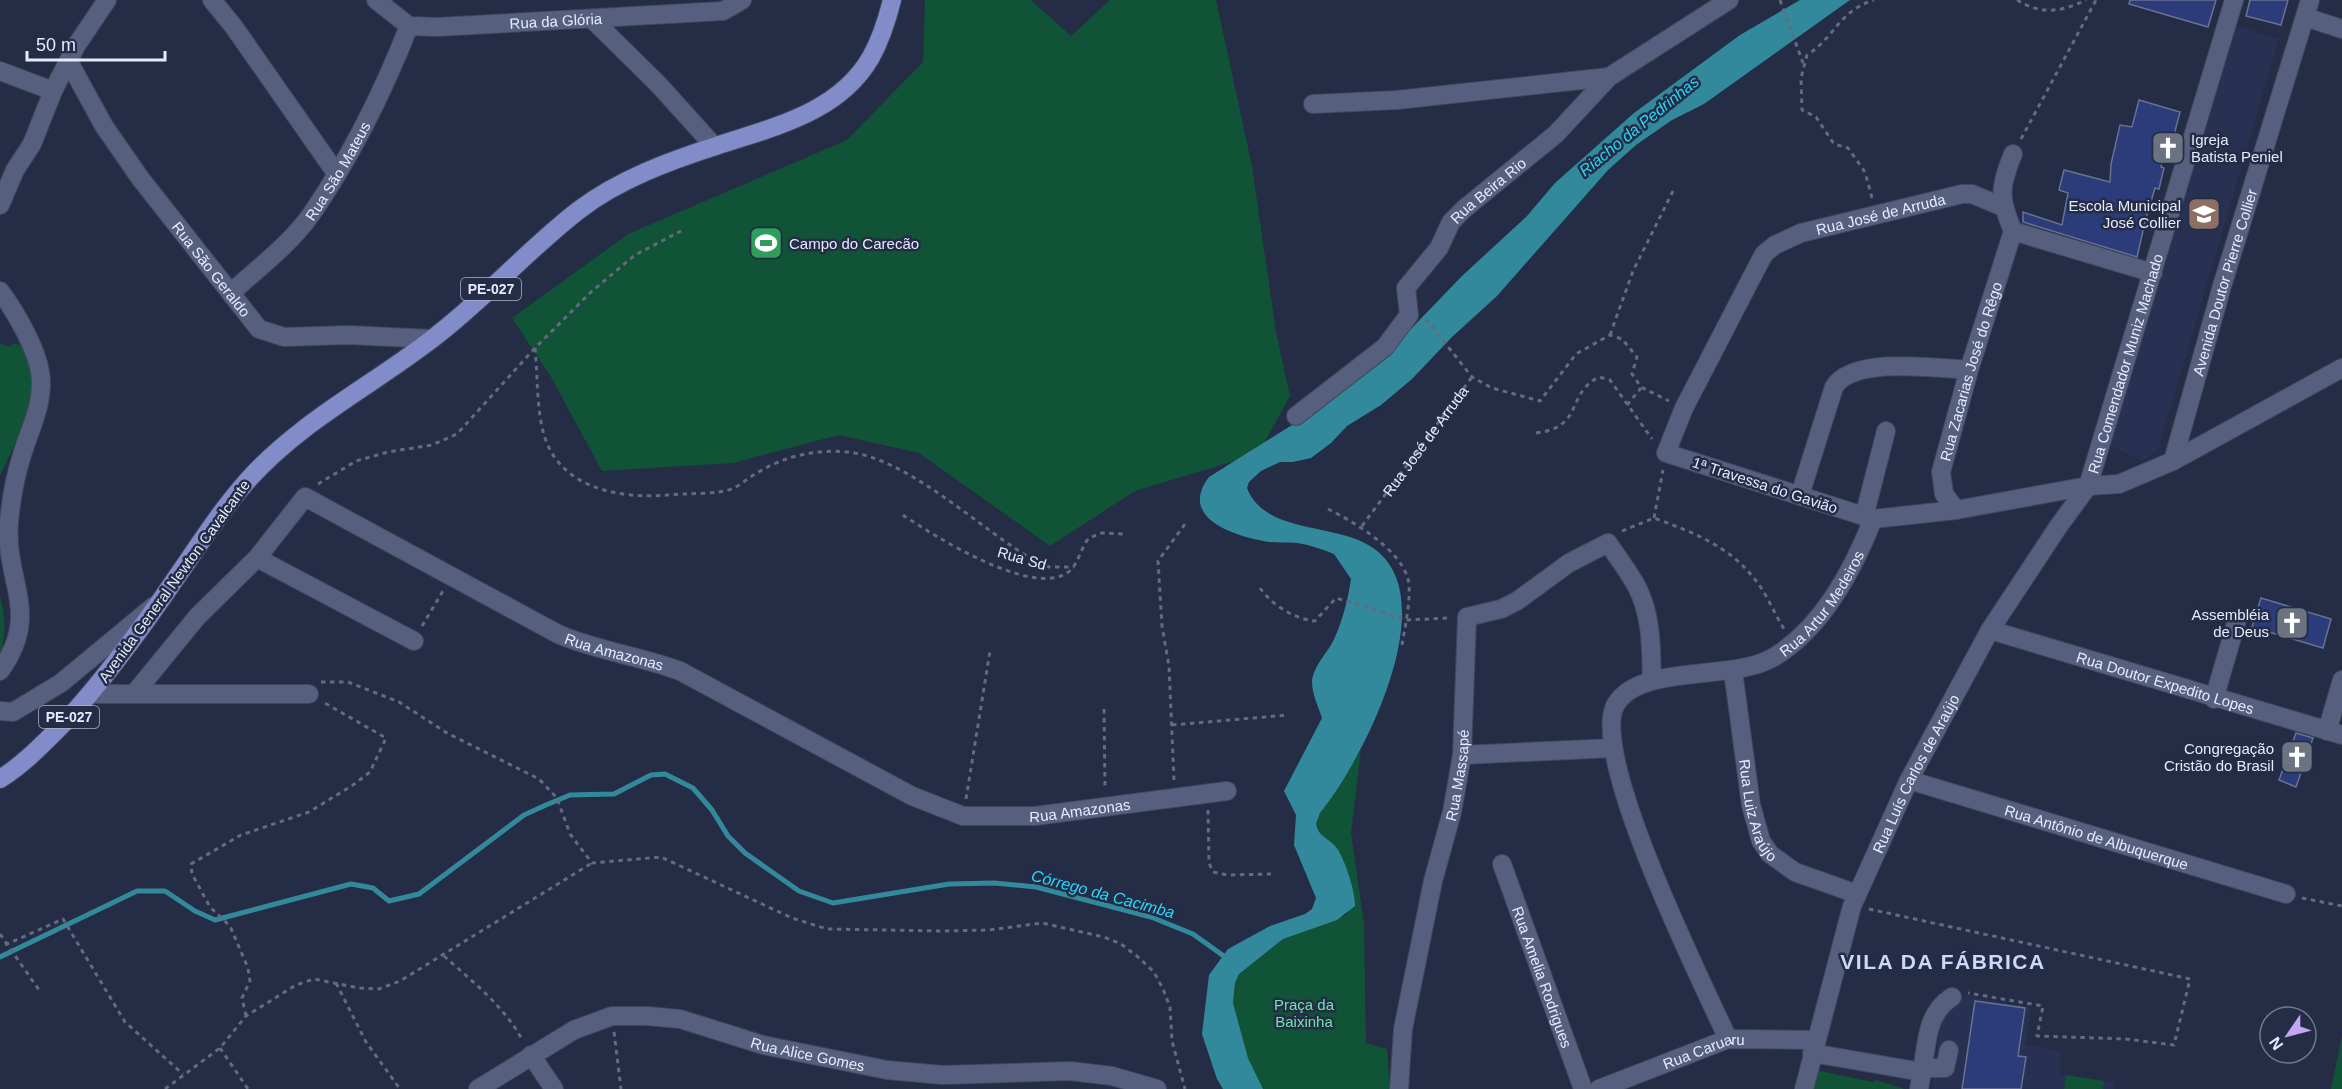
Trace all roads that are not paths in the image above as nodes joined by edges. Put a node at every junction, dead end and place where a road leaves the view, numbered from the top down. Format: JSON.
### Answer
{"nodes":[{"id":1,"x":107,"y":0,"type":"edge"},
{"id":2,"x":212,"y":0,"type":"edge"},
{"id":3,"x":376,"y":0,"type":"edge"},
{"id":4,"x":742,"y":0,"type":"edge"},
{"id":5,"x":892,"y":0,"type":"edge"},
{"id":6,"x":1729,"y":0,"type":"edge"},
{"id":7,"x":2234,"y":0,"type":"edge"},
{"id":8,"x":2307,"y":9,"type":"edge"},
{"id":9,"x":592,"y":19,"type":"junction"},
{"id":10,"x":409,"y":26,"type":"junction"},
{"id":11,"x":2342,"y":29,"type":"edge"},
{"id":12,"x":69,"y":62,"type":"junction"},
{"id":13,"x":0,"y":71,"type":"edge"},
{"id":14,"x":1609,"y":77,"type":"junction"},
{"id":15,"x":53,"y":92,"type":"junction"},
{"id":16,"x":1312,"y":104,"type":"dead end"},
{"id":17,"x":714,"y":146,"type":"junction"},
{"id":18,"x":2013,"y":154,"type":"road end"},
{"id":19,"x":336,"y":173,"type":"junction"},
{"id":20,"x":0,"y":205,"type":"edge"},
{"id":21,"x":2002,"y":207,"type":"junction"},
{"id":22,"x":2013,"y":231,"type":"junction"},
{"id":23,"x":2153,"y":273,"type":"junction"},
{"id":24,"x":0,"y":291,"type":"edge"},
{"id":25,"x":232,"y":292,"type":"junction"},
{"id":26,"x":432,"y":339,"type":"junction"},
{"id":27,"x":2342,"y":368,"type":"edge"},
{"id":28,"x":1969,"y":370,"type":"junction"},
{"id":29,"x":1296,"y":416,"type":"dead end"},
{"id":30,"x":1886,"y":431,"type":"dead end"},
{"id":31,"x":1666,"y":453,"type":"joint"},
{"id":32,"x":2173,"y":461,"type":"junction"},
{"id":33,"x":2088,"y":486,"type":"junction"},
{"id":34,"x":1800,"y":495,"type":"junction"},
{"id":35,"x":1956,"y":510,"type":"junction"},
{"id":36,"x":1868,"y":518,"type":"junction"},
{"id":37,"x":257,"y":558,"type":"junction"},
{"id":38,"x":161,"y":601,"type":"junction"},
{"id":39,"x":2237,"y":620,"type":"dead end"},
{"id":40,"x":1990,"y":630,"type":"junction"},
{"id":41,"x":414,"y":641,"type":"road end"},
{"id":42,"x":0,"y":671,"type":"edge"},
{"id":43,"x":1733,"y":671,"type":"junction"},
{"id":44,"x":2342,"y":680,"type":"edge"},
{"id":45,"x":1652,"y":681,"type":"junction"},
{"id":46,"x":91,"y":694,"type":"junction"},
{"id":47,"x":134,"y":694,"type":"junction"},
{"id":48,"x":309,"y":694,"type":"road end"},
{"id":49,"x":2214,"y":699,"type":"junction"},
{"id":50,"x":0,"y":711,"type":"edge"},
{"id":51,"x":2335,"y":733,"type":"edge"},
{"id":52,"x":1613,"y":747,"type":"junction"},
{"id":53,"x":1462,"y":755,"type":"junction"},
{"id":54,"x":0,"y":779,"type":"edge"},
{"id":55,"x":1909,"y":780,"type":"junction"},
{"id":56,"x":1227,"y":791,"type":"dead end"},
{"id":57,"x":1502,"y":864,"type":"dead end"},
{"id":58,"x":2286,"y":894,"type":"road end"},
{"id":59,"x":1854,"y":900,"type":"junction"},
{"id":60,"x":1952,"y":997,"type":"road end"},
{"id":61,"x":1728,"y":1039,"type":"junction"},
{"id":62,"x":1814,"y":1047,"type":"junction"},
{"id":63,"x":1949,"y":1050,"type":"dead end"},
{"id":64,"x":531,"y":1055,"type":"junction"},
{"id":65,"x":1922,"y":1076,"type":"edge"},
{"id":66,"x":478,"y":1089,"type":"edge"},
{"id":67,"x":554,"y":1089,"type":"edge"},
{"id":68,"x":1156,"y":1089,"type":"edge"},
{"id":69,"x":1399,"y":1089,"type":"edge"},
{"id":70,"x":1583,"y":1089,"type":"edge"},
{"id":71,"x":1599,"y":1089,"type":"edge"},
{"id":72,"x":1804,"y":1089,"type":"edge"}],
"edges":[{"from":1,"to":12,"type":"street"},
{"from":2,"to":19,"type":"street"},
{"from":3,"to":10,"type":"street"},
{"from":4,"to":9,"type":"street","name":"Rua da Glória"},
{"from":5,"to":17,"type":"main road","name":"Avenida General Newton Cavalcante","number":"PE-027"},
{"from":6,"to":14,"type":"street","name":"Rua Beira Rio"},
{"from":7,"to":23,"type":"street","name":"Rua Comendador Muniz Machado"},
{"from":8,"to":11,"type":"street"},
{"from":8,"to":32,"type":"street","name":"Avenida Doutor Pierre Collier"},
{"from":9,"to":10,"type":"street","name":"Rua da Glória"},
{"from":9,"to":17,"type":"street"},
{"from":10,"to":19,"type":"street","name":"Rua São Mateus"},
{"from":12,"to":15,"type":"street"},
{"from":12,"to":25,"type":"street","name":"Rua São Geraldo"},
{"from":13,"to":15,"type":"street"},
{"from":14,"to":16,"type":"street"},
{"from":14,"to":29,"type":"street","name":"Rua Beira Rio"},
{"from":15,"to":20,"type":"street"},
{"from":17,"to":26,"type":"main road","name":"Avenida General Newton Cavalcante","number":"PE-027"},
{"from":18,"to":21,"type":"street"},
{"from":19,"to":25,"type":"street","name":"Rua São Mateus"},
{"from":21,"to":22,"type":"street"},
{"from":21,"to":31,"type":"street","name":"Rua José de Arruda"},
{"from":22,"to":23,"type":"street"},
{"from":22,"to":28,"type":"street","name":"Rua Zacarias José do Rêgo"},
{"from":23,"to":33,"type":"street","name":"Rua Comendador Muniz Machado"},
{"from":24,"to":42,"type":"street"},
{"from":25,"to":26,"type":"street","name":"Rua São Geraldo"},
{"from":26,"to":38,"type":"main road","name":"Avenida General Newton Cavalcante","number":"PE-027"},
{"from":27,"to":32,"type":"street"},
{"from":28,"to":34,"type":"street"},
{"from":28,"to":35,"type":"street","name":"Rua Zacarias José do Rêgo"},
{"from":30,"to":36,"type":"street","name":"Rua Artur Medeiros"},
{"from":31,"to":34,"type":"street","name":"1ª Travessa do Gavião"},
{"from":32,"to":33,"type":"street"},
{"from":33,"to":35,"type":"street"},
{"from":33,"to":40,"type":"street","name":"Rua Luís Carlos de Araújo"},
{"from":34,"to":36,"type":"street","name":"1ª Travessa do Gavião"},
{"from":35,"to":36,"type":"street"},
{"from":36,"to":43,"type":"street","name":"Rua Artur Medeiros"},
{"from":37,"to":41,"type":"street"},
{"from":37,"to":47,"type":"street"},
{"from":37,"to":56,"type":"street","name":"Rua Amazonas"},
{"from":38,"to":46,"type":"main road","name":"Avenida General Newton Cavalcante","number":"PE-027"},
{"from":38,"to":50,"type":"street"},
{"from":39,"to":49,"type":"street"},
{"from":40,"to":49,"type":"street","name":"Rua Doutor Expedito Lopes"},
{"from":40,"to":55,"type":"street","name":"Rua Luís Carlos de Araújo"},
{"from":43,"to":45,"type":"street","name":"Rua Artur Medeiros"},
{"from":43,"to":59,"type":"street","name":"Rua Luiz Araújo"},
{"from":44,"to":51,"type":"street"},
{"from":45,"to":52,"type":"street","name":"Rua Artur Medeiros"},
{"from":45,"to":53,"type":"street","name":"Rua Massapé"},
{"from":46,"to":47,"type":"street"},
{"from":46,"to":54,"type":"main road","name":"Avenida General Newton Cavalcante","number":"PE-027"},
{"from":47,"to":48,"type":"street"},
{"from":49,"to":51,"type":"street","name":"Rua Doutor Expedito Lopes"},
{"from":52,"to":53,"type":"street"},
{"from":52,"to":61,"type":"street","name":"Rua Artur Medeiros"},
{"from":53,"to":69,"type":"street","name":"Rua Massapé"},
{"from":55,"to":58,"type":"street","name":"Rua Antônio de Albuquerque"},
{"from":55,"to":59,"type":"street","name":"Rua Luís Carlos de Araújo"},
{"from":57,"to":70,"type":"street","name":"Rua Amelia Rodrigues"},
{"from":59,"to":62,"type":"street","name":"Rua Luís Carlos de Araújo"},
{"from":60,"to":65,"type":"street"},
{"from":61,"to":62,"type":"street","name":"Rua Caruaru"},
{"from":61,"to":71,"type":"street","name":"Rua Caruaru"},
{"from":62,"to":65,"type":"street","name":"Rua Caruaru"},
{"from":62,"to":72,"type":"street","name":"Rua Luís Carlos de Araújo"},
{"from":63,"to":65,"type":"street"},
{"from":64,"to":66,"type":"street","name":"Rua Alice Gomes"},
{"from":64,"to":67,"type":"street"},
{"from":64,"to":68,"type":"street","name":"Rua Alice Gomes"}]}
